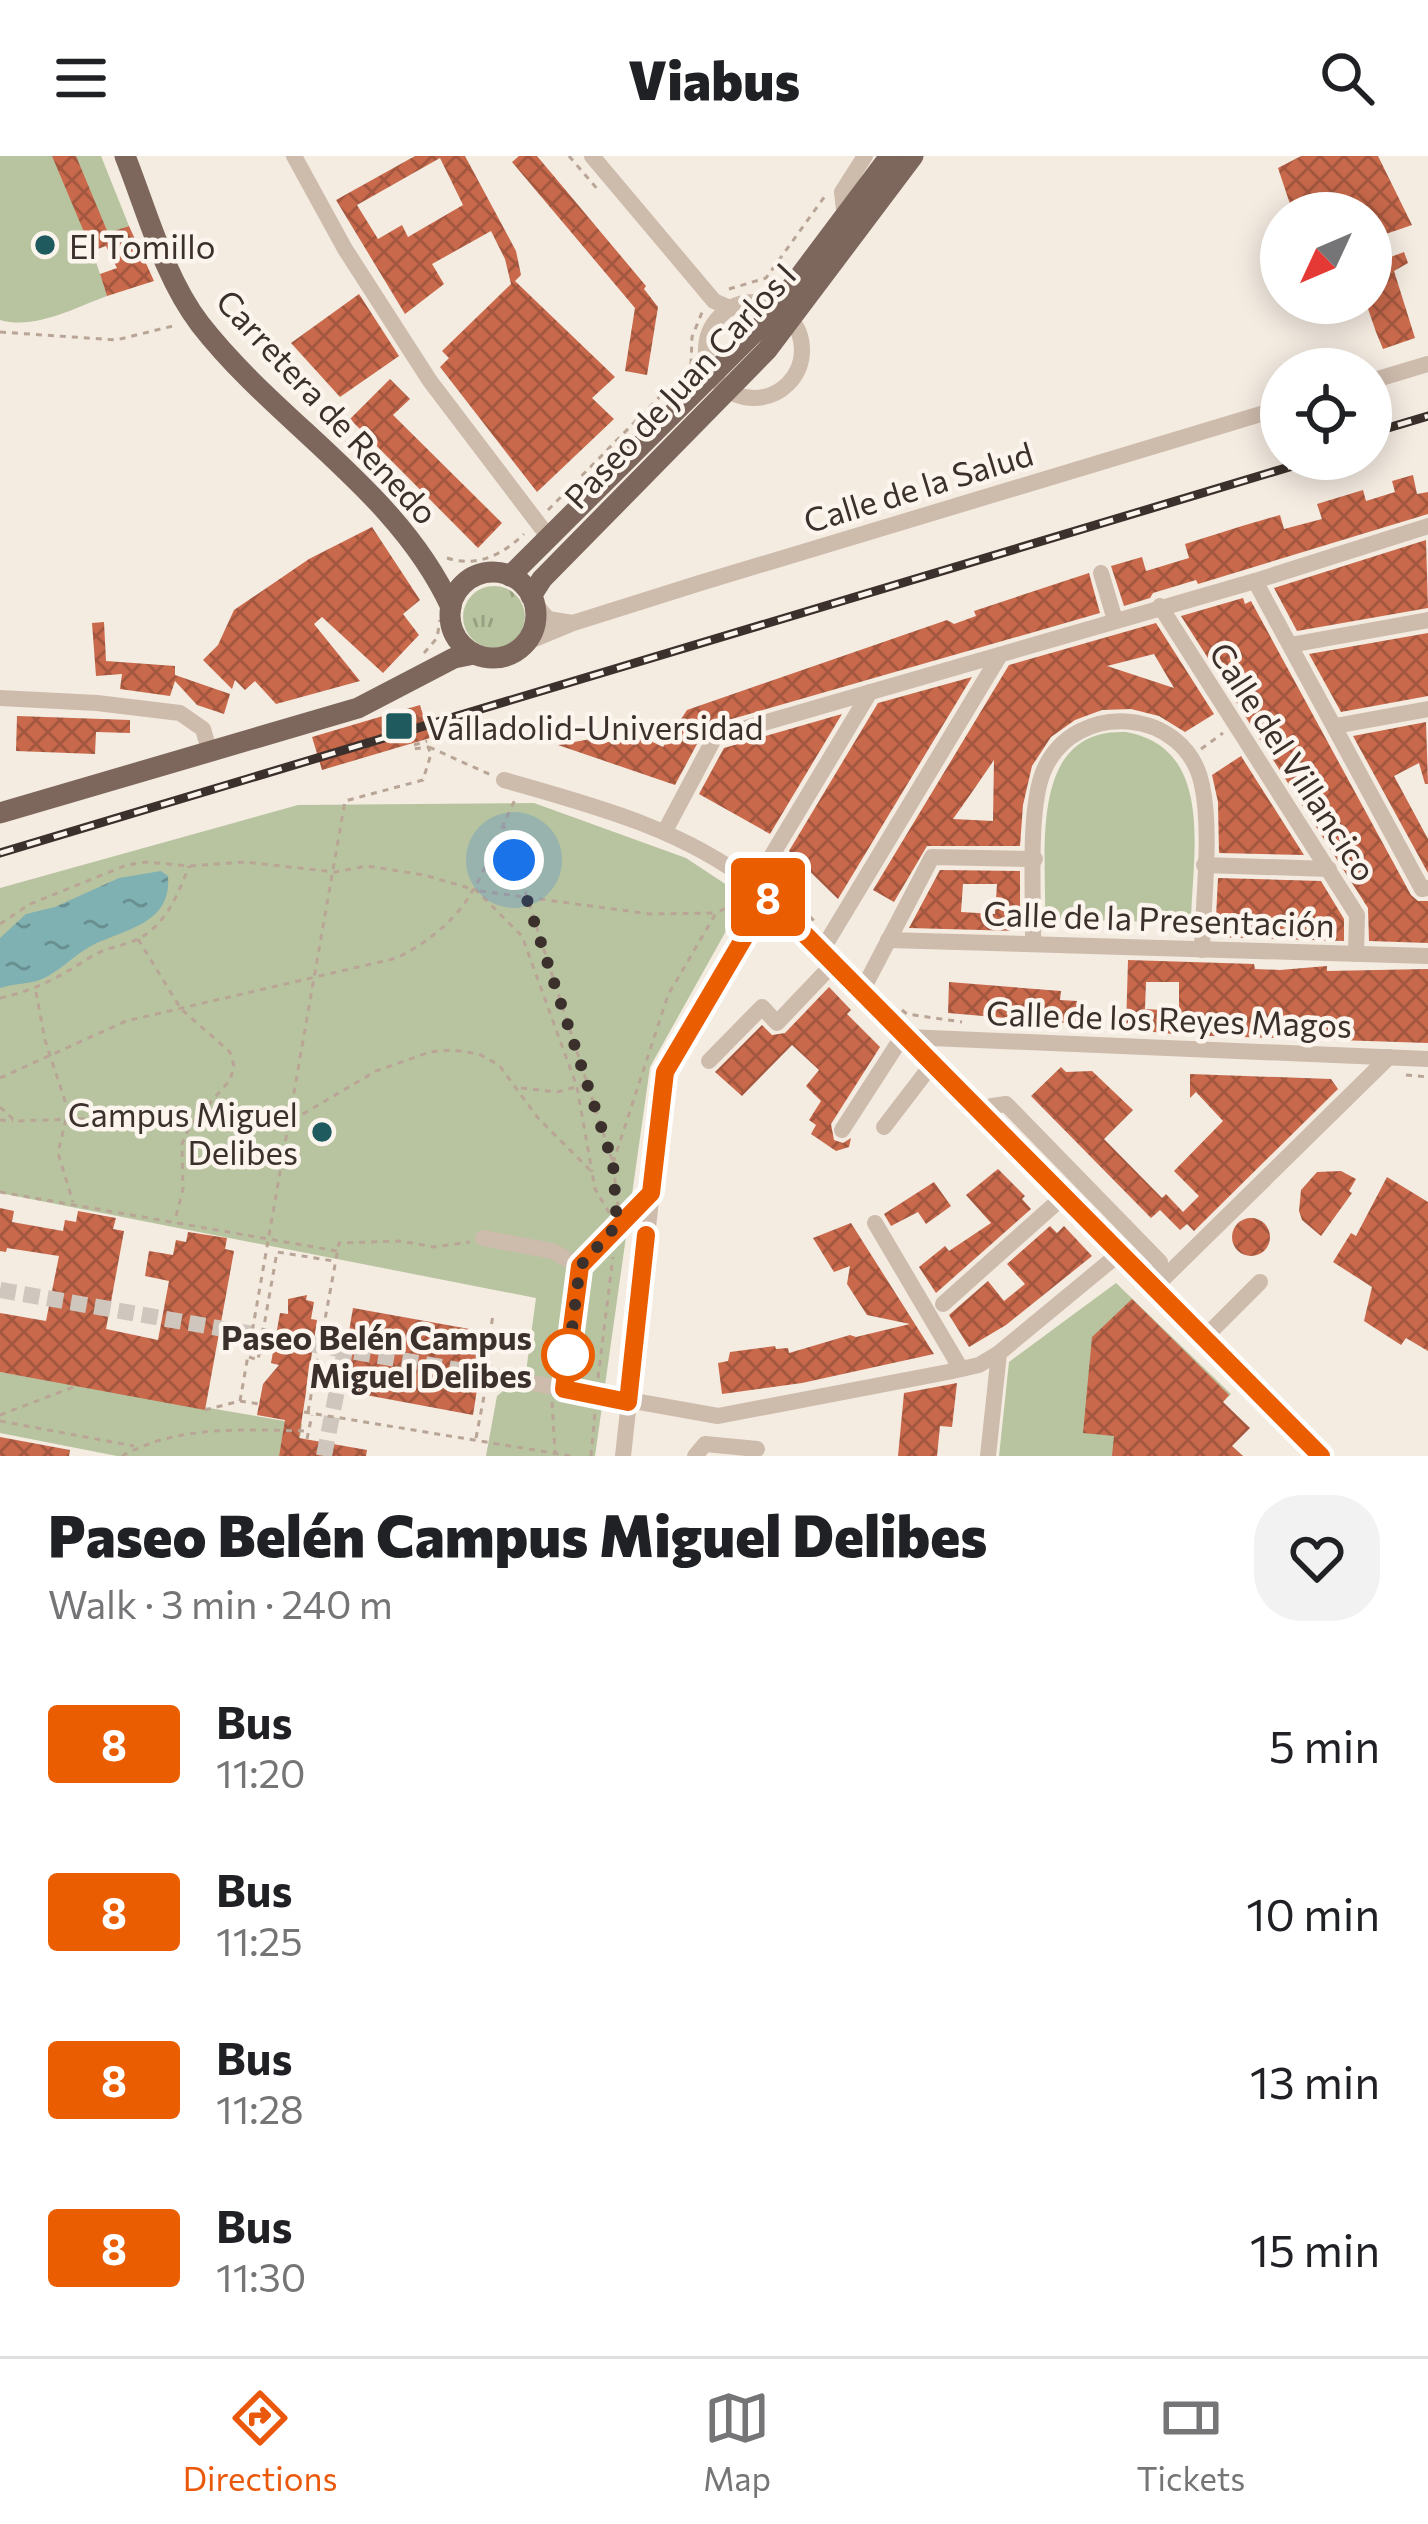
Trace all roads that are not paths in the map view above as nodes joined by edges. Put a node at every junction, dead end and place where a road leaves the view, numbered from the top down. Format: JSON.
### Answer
{"nodes":[{"id":1,"x":294,"y":156,"type":"edge"},
{"id":2,"x":592,"y":156,"type":"edge"},
{"id":3,"x":865,"y":156,"type":"edge"},
{"id":4,"x":890,"y":156,"type":"edge"},
{"id":5,"x":913,"y":156,"type":"edge"},
{"id":6,"x":133,"y":160,"type":"edge"},
{"id":7,"x":845,"y":218,"type":"junction"},
{"id":8,"x":722,"y":305,"type":"junction"},
{"id":9,"x":785,"y":314,"type":"junction"},
{"id":10,"x":1428,"y":364,"type":"edge"},
{"id":11,"x":1392,"y":375,"type":"edge"},
{"id":12,"x":721,"y":382,"type":"junction"},
{"id":13,"x":1260,"y":414,"type":"edge"},
{"id":14,"x":1428,"y":526,"type":"edge"},
{"id":15,"x":544,"y":530,"type":"junction"},
{"id":16,"x":430,"y":567,"type":"junction"},
{"id":17,"x":1101,"y":573,"type":"dead end"},
{"id":18,"x":510,"y":576,"type":"junction"},
{"id":19,"x":473,"y":577,"type":"junction"},
{"id":20,"x":1256,"y":581,"type":"junction"},
{"id":21,"x":533,"y":600,"type":"junction"},
{"id":22,"x":1160,"y":606,"type":"junction"},
{"id":23,"x":447,"y":612,"type":"junction"},
{"id":24,"x":1115,"y":620,"type":"junction"},
{"id":25,"x":1428,"y":620,"type":"edge"},
{"id":26,"x":573,"y":623,"type":"junction"},
{"id":27,"x":527,"y":642,"type":"junction"},
{"id":28,"x":1290,"y":645,"type":"junction"},
{"id":29,"x":474,"y":653,"type":"junction"},
{"id":30,"x":1000,"y":655,"type":"junction"},
{"id":31,"x":418,"y":669,"type":"junction"},
{"id":32,"x":870,"y":692,"type":"junction"},
{"id":33,"x":0,"y":698,"type":"edge"},
{"id":34,"x":1428,"y":709,"type":"edge"},
{"id":35,"x":1335,"y":726,"type":"junction"},
{"id":36,"x":210,"y":753,"type":"junction"},
{"id":37,"x":513,"y":783,"type":"road end"},
{"id":38,"x":0,"y":813,"type":"edge"},
{"id":39,"x":665,"y":831,"type":"junction"},
{"id":40,"x":1035,"y":859,"type":"junction"},
{"id":41,"x":1204,"y":865,"type":"junction"},
{"id":42,"x":1329,"y":869,"type":"junction"},
{"id":43,"x":754,"y":888,"type":"junction"},
{"id":44,"x":1428,"y":888,"type":"edge"},
{"id":45,"x":888,"y":940,"type":"junction"},
{"id":46,"x":1033,"y":943,"type":"junction"},
{"id":47,"x":1202,"y":950,"type":"junction"},
{"id":48,"x":1356,"y":954,"type":"junction"},
{"id":49,"x":1428,"y":956,"type":"edge"},
{"id":50,"x":828,"y":957,"type":"junction"},
{"id":51,"x":862,"y":991,"type":"junction"},
{"id":52,"x":905,"y":1035,"type":"junction"},
{"id":53,"x":1389,"y":1058,"type":"junction"},
{"id":54,"x":1428,"y":1059,"type":"edge"},
{"id":55,"x":710,"y":1061,"type":"dead end"},
{"id":56,"x":933,"y":1063,"type":"junction"},
{"id":57,"x":982,"y":1114,"type":"junction"},
{"id":58,"x":884,"y":1127,"type":"dead end"},
{"id":59,"x":842,"y":1130,"type":"dead end"},
{"id":60,"x":1061,"y":1160,"type":"junction"},
{"id":61,"x":1045,"y":1177,"type":"junction"},
{"id":62,"x":651,"y":1193,"type":"junction"},
{"id":63,"x":1064,"y":1196,"type":"junction"},
{"id":64,"x":875,"y":1223,"type":"dead end"},
{"id":65,"x":483,"y":1238,"type":"road end"},
{"id":66,"x":1120,"y":1253,"type":"junction"},
{"id":67,"x":580,"y":1266,"type":"junction"},
{"id":68,"x":1260,"y":1282,"type":"dead end"},
{"id":69,"x":1161,"y":1285,"type":"junction"},
{"id":70,"x":943,"y":1304,"type":"dead end"},
{"id":71,"x":1204,"y":1338,"type":"junction"},
{"id":72,"x":999,"y":1353,"type":"junction"},
{"id":73,"x":961,"y":1369,"type":"junction"},
{"id":74,"x":506,"y":1378,"type":"tunnel mouth"},
{"id":75,"x":564,"y":1389,"type":"junction"},
{"id":76,"x":628,"y":1402,"type":"junction"},
{"id":77,"x":757,"y":1449,"type":"dead end"},
{"id":78,"x":623,"y":1456,"type":"edge"},
{"id":79,"x":695,"y":1456,"type":"edge"},
{"id":80,"x":988,"y":1456,"type":"edge"},
{"id":81,"x":1321,"y":1456,"type":"edge"}],
"edges":[{"from":1,"to":15,"type":"street"},
{"from":2,"to":8,"type":"street"},
{"from":3,"to":7,"type":"street","name":"Paseo de Juan Carlos I"},
{"from":4,"to":7,"type":"main road","name":"Paseo de Juan Carlos I"},
{"from":5,"to":9,"type":"main road","name":"Paseo de Juan Carlos I"},
{"from":6,"to":16,"type":"main road","name":"Carretera de Renedo"},
{"from":7,"to":9,"type":"main road","name":"Paseo de Juan Carlos I"},
{"from":8,"to":9,"type":"street"},
{"from":8,"to":12,"type":"street"},
{"from":9,"to":12,"type":"main road","name":"Paseo de Juan Carlos I"},
{"from":9,"to":12,"type":"street"},
{"from":10,"to":11,"type":"street"},
{"from":12,"to":15,"type":"main road","name":"Paseo de Juan Carlos I"},
{"from":12,"to":21,"type":"main road","name":"Paseo de Juan Carlos I"},
{"from":13,"to":26,"type":"street","name":"Calle de la Salud"},
{"from":14,"to":20,"type":"street"},
{"from":15,"to":18,"type":"main road","name":"Paseo de Juan Carlos I"},
{"from":16,"to":19,"type":"main road","name":"Carretera de Renedo"},
{"from":16,"to":23,"type":"main road","name":"Carretera de Renedo"},
{"from":17,"to":24,"type":"street"},
{"from":18,"to":19,"type":"main road"},
{"from":18,"to":21,"type":"main road"},
{"from":19,"to":23,"type":"main road"},
{"from":20,"to":22,"type":"street"},
{"from":20,"to":28,"type":"street"},
{"from":21,"to":26,"type":"street"},
{"from":21,"to":27,"type":"main road"},
{"from":22,"to":24,"type":"street"},
{"from":22,"to":42,"type":"street","name":"Calle del Villancico"},
{"from":23,"to":29,"type":"main road"},
{"from":23,"to":31,"type":"main road"},
{"from":24,"to":30,"type":"street"},
{"from":25,"to":28,"type":"street"},
{"from":26,"to":27,"type":"street","name":"Calle de la Salud"},
{"from":27,"to":29,"type":"main road"},
{"from":28,"to":35,"type":"street"},
{"from":29,"to":31,"type":"main road"},
{"from":30,"to":32,"type":"street"},
{"from":30,"to":50,"type":"street"},
{"from":31,"to":36,"type":"main road"},
{"from":32,"to":39,"type":"street"},
{"from":32,"to":43,"type":"street"},
{"from":33,"to":36,"type":"street"},
{"from":34,"to":35,"type":"street"},
{"from":35,"to":44,"type":"street"},
{"from":36,"to":38,"type":"main road"},
{"from":37,"to":39,"type":"street"},
{"from":39,"to":43,"type":"street"},
{"from":40,"to":41,"type":"street"},
{"from":40,"to":45,"type":"street"},
{"from":40,"to":46,"type":"street"},
{"from":41,"to":42,"type":"street"},
{"from":41,"to":47,"type":"street"},
{"from":42,"to":48,"type":"street","name":"Calle del Villancico"},
{"from":43,"to":50,"type":"street"},
{"from":43,"to":62,"type":"street"},
{"from":45,"to":46,"type":"street","name":"Calle de la Presentación"},
{"from":45,"to":51,"type":"street"},
{"from":46,"to":47,"type":"street","name":"Calle de la Presentación"},
{"from":47,"to":48,"type":"street","name":"Calle de la Presentación"},
{"from":48,"to":49,"type":"street","name":"Calle de la Presentación"},
{"from":50,"to":51,"type":"street"},
{"from":50,"to":55,"type":"street"},
{"from":51,"to":52,"type":"street"},
{"from":52,"to":53,"type":"street","name":"Calle de los Reyes Magos"},
{"from":52,"to":56,"type":"street"},
{"from":52,"to":59,"type":"street"},
{"from":53,"to":54,"type":"street","name":"Calle de los Reyes Magos"},
{"from":53,"to":69,"type":"street"},
{"from":56,"to":57,"type":"street"},
{"from":56,"to":58,"type":"street"},
{"from":57,"to":60,"type":"street"},
{"from":57,"to":61,"type":"street"},
{"from":60,"to":61,"type":"street"},
{"from":60,"to":69,"type":"street"},
{"from":61,"to":63,"type":"street"},
{"from":62,"to":67,"type":"street"},
{"from":62,"to":76,"type":"street"},
{"from":63,"to":66,"type":"street"},
{"from":63,"to":70,"type":"street"},
{"from":64,"to":73,"type":"street"},
{"from":65,"to":67,"type":"street"},
{"from":66,"to":69,"type":"street"},
{"from":66,"to":72,"type":"street"},
{"from":67,"to":75,"type":"street"},
{"from":68,"to":71,"type":"street"},
{"from":69,"to":71,"type":"street"},
{"from":71,"to":81,"type":"street"},
{"from":72,"to":73,"type":"street"},
{"from":72,"to":80,"type":"street"},
{"from":73,"to":76,"type":"street"},
{"from":74,"to":75,"type":"street"},
{"from":75,"to":76,"type":"street"},
{"from":76,"to":78,"type":"street"},
{"from":77,"to":79,"type":"street"}]}
